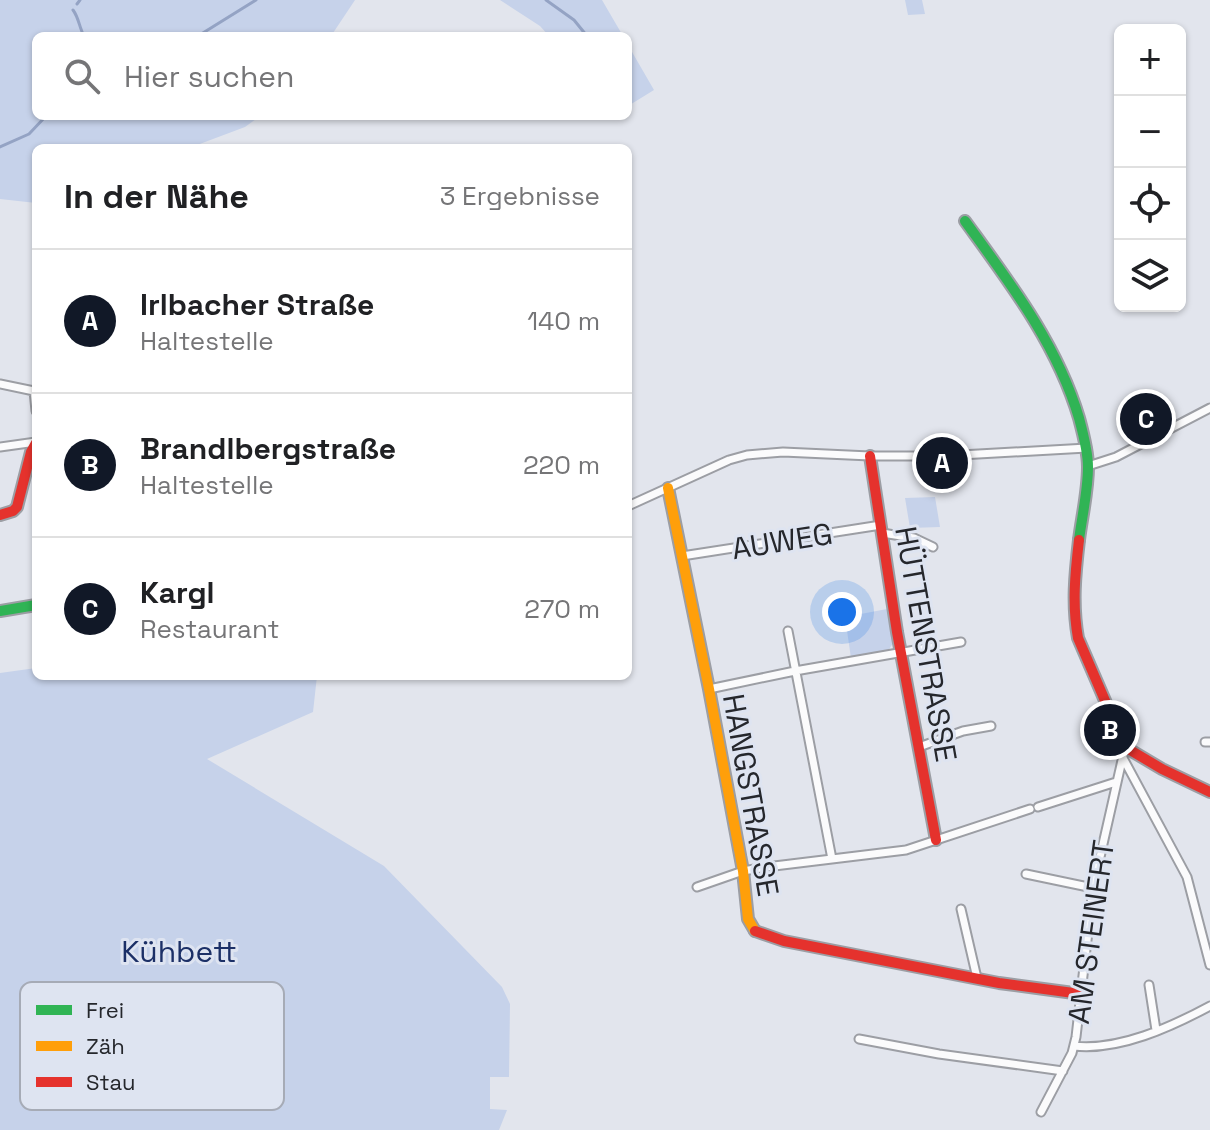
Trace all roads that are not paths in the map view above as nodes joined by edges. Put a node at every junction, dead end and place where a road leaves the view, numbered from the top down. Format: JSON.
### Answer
{"nodes":[{"id":1,"x":965,"y":221,"type":"dead end"},
{"id":2,"x":0,"y":384,"type":"edge"},
{"id":3,"x":32,"y":391,"type":"edge"},
{"id":4,"x":1210,"y":408,"type":"edge"},
{"id":5,"x":32,"y":443,"type":"edge"},
{"id":6,"x":0,"y":447,"type":"edge"},
{"id":7,"x":1087,"y":448,"type":"junction"},
{"id":8,"x":32,"y":450,"type":"edge"},
{"id":9,"x":870,"y":456,"type":"junction"},
{"id":10,"x":1088,"y":466,"type":"junction"},
{"id":11,"x":668,"y":488,"type":"junction"},
{"id":12,"x":632,"y":504,"type":"edge"},
{"id":13,"x":0,"y":515,"type":"edge"},
{"id":14,"x":882,"y":529,"type":"junction"},
{"id":15,"x":933,"y":547,"type":"dead end"},
{"id":16,"x":682,"y":556,"type":"junction"},
{"id":17,"x":32,"y":606,"type":"edge"},
{"id":18,"x":0,"y":611,"type":"edge"},
{"id":19,"x":788,"y":631,"type":"dead end"},
{"id":20,"x":961,"y":642,"type":"dead end"},
{"id":21,"x":901,"y":652,"type":"junction"},
{"id":22,"x":795,"y":671,"type":"junction"},
{"id":23,"x":709,"y":689,"type":"junction"},
{"id":24,"x":991,"y":726,"type":"dead end"},
{"id":25,"x":919,"y":747,"type":"junction"},
{"id":26,"x":1124,"y":752,"type":"junction"},
{"id":27,"x":1116,"y":782,"type":"junction"},
{"id":28,"x":1210,"y":792,"type":"edge"},
{"id":29,"x":936,"y":840,"type":"junction"},
{"id":30,"x":832,"y":859,"type":"junction"},
{"id":31,"x":743,"y":871,"type":"junction"},
{"id":32,"x":1026,"y":874,"type":"dead end"},
{"id":33,"x":697,"y":887,"type":"dead end"},
{"id":34,"x":1093,"y":888,"type":"junction"},
{"id":35,"x":961,"y":909,"type":"dead end"},
{"id":36,"x":1210,"y":965,"type":"edge"},
{"id":37,"x":977,"y":978,"type":"junction"},
{"id":38,"x":1149,"y":985,"type":"dead end"},
{"id":39,"x":1081,"y":994,"type":"junction"},
{"id":40,"x":1210,"y":1006,"type":"edge"},
{"id":41,"x":1156,"y":1030,"type":"junction"},
{"id":42,"x":859,"y":1039,"type":"dead end"},
{"id":43,"x":1074,"y":1046,"type":"junction"},
{"id":44,"x":1063,"y":1071,"type":"junction"},
{"id":45,"x":1041,"y":1112,"type":"dead end"}],
"edges":[{"from":1,"to":7,"type":"street"},
{"from":2,"to":3,"type":"street"},
{"from":4,"to":10,"type":"street"},
{"from":5,"to":6,"type":"street"},
{"from":7,"to":9,"type":"street"},
{"from":7,"to":10,"type":"street"},
{"from":8,"to":13,"type":"street"},
{"from":9,"to":11,"type":"street"},
{"from":9,"to":14,"type":"street","name":"HÜTTENSTRASSE"},
{"from":10,"to":26,"type":"street"},
{"from":11,"to":12,"type":"street"},
{"from":11,"to":16,"type":"street","name":"HANGSTRASSE"},
{"from":14,"to":15,"type":"street"},
{"from":14,"to":16,"type":"street","name":"AUWEG"},
{"from":14,"to":21,"type":"street","name":"HÜTTENSTRASSE"},
{"from":16,"to":23,"type":"street","name":"HANGSTRASSE"},
{"from":17,"to":18,"type":"street"},
{"from":19,"to":22,"type":"street"},
{"from":20,"to":21,"type":"street"},
{"from":21,"to":22,"type":"street"},
{"from":21,"to":25,"type":"street","name":"HÜTTENSTRASSE"},
{"from":22,"to":23,"type":"street"},
{"from":22,"to":30,"type":"street"},
{"from":23,"to":31,"type":"street","name":"HANGSTRASSE"},
{"from":24,"to":25,"type":"street"},
{"from":25,"to":29,"type":"street","name":"HÜTTENSTRASSE"},
{"from":26,"to":27,"type":"street","name":"AM STEINERT"},
{"from":26,"to":28,"type":"street"},
{"from":26,"to":36,"type":"street"},
{"from":27,"to":29,"type":"street"},
{"from":27,"to":34,"type":"street","name":"AM STEINERT"},
{"from":29,"to":30,"type":"street"},
{"from":30,"to":31,"type":"street"},
{"from":31,"to":33,"type":"street"},
{"from":31,"to":37,"type":"street","name":"HANGSTRASSE"},
{"from":32,"to":34,"type":"street"},
{"from":34,"to":39,"type":"street","name":"AM STEINERT"},
{"from":35,"to":37,"type":"street"},
{"from":37,"to":39,"type":"street","name":"HANGSTRASSE"},
{"from":38,"to":41,"type":"street"},
{"from":39,"to":43,"type":"street","name":"AM STEINERT"},
{"from":40,"to":41,"type":"street"},
{"from":41,"to":43,"type":"street"},
{"from":42,"to":44,"type":"street"},
{"from":43,"to":44,"type":"street","name":"AM STEINERT"},
{"from":44,"to":45,"type":"street","name":"AM STEINERT"}]}
